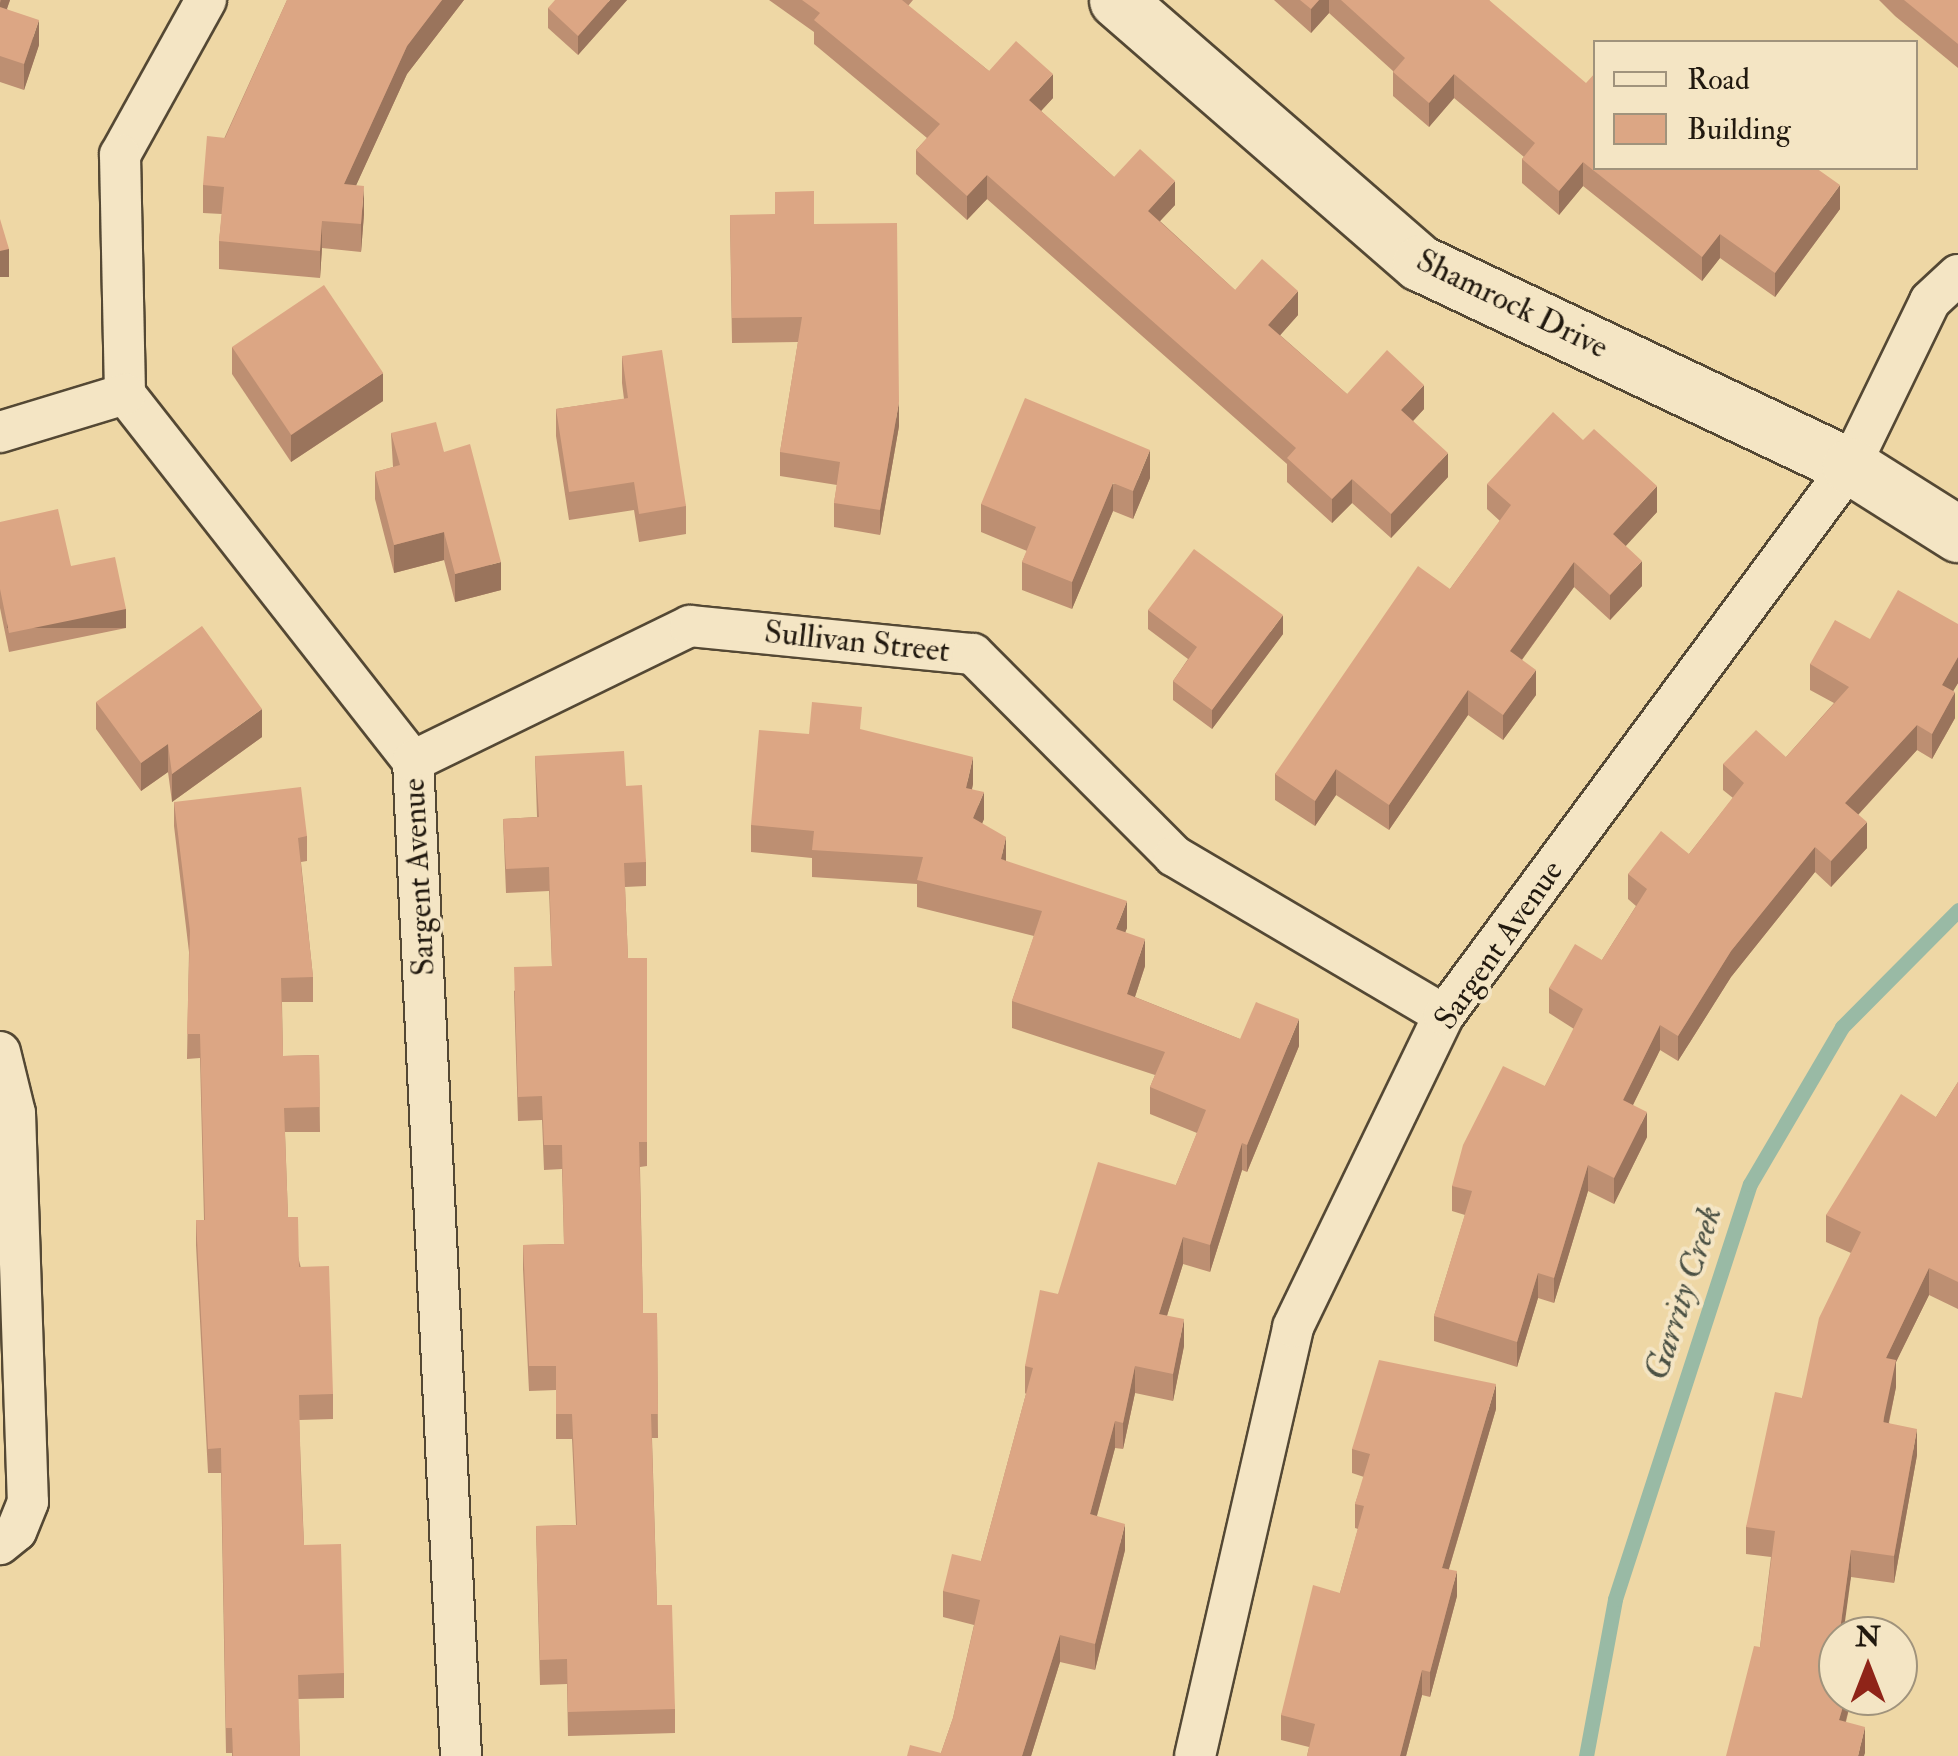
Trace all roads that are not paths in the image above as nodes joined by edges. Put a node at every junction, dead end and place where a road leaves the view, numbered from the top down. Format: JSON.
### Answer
{"nodes":[{"id":1,"x":206,"y":0,"type":"edge"},
{"id":2,"x":1117,"y":0,"type":"edge"},
{"id":3,"x":1958,"y":274,"type":"edge"},
{"id":4,"x":125,"y":394,"type":"junction"},
{"id":5,"x":0,"y":432,"type":"edge"},
{"id":6,"x":1850,"y":466,"type":"junction"},
{"id":7,"x":1958,"y":534,"type":"edge"},
{"id":8,"x":414,"y":761,"type":"junction"},
{"id":9,"x":1444,"y":1015,"type":"junction"},
{"id":10,"x":0,"y":1052,"type":"edge"},
{"id":11,"x":0,"y":1544,"type":"edge"},
{"id":12,"x":461,"y":1756,"type":"edge"},
{"id":13,"x":1195,"y":1756,"type":"edge"}],
"edges":[{"from":1,"to":4,"type":"street"},
{"from":2,"to":6,"type":"street","name":"Shamrock Drive"},
{"from":3,"to":6,"type":"street","name":"Sargent Avenue"},
{"from":4,"to":5,"type":"street"},
{"from":4,"to":8,"type":"street","name":"Sargent Avenue"},
{"from":6,"to":7,"type":"street","name":"Shamrock Drive"},
{"from":6,"to":9,"type":"street","name":"Sargent Avenue"},
{"from":8,"to":9,"type":"street","name":"Sullivan Street"},
{"from":8,"to":12,"type":"street","name":"Sargent Avenue"},
{"from":9,"to":13,"type":"street","name":"Sargent Avenue"},
{"from":10,"to":11,"type":"street"}]}
